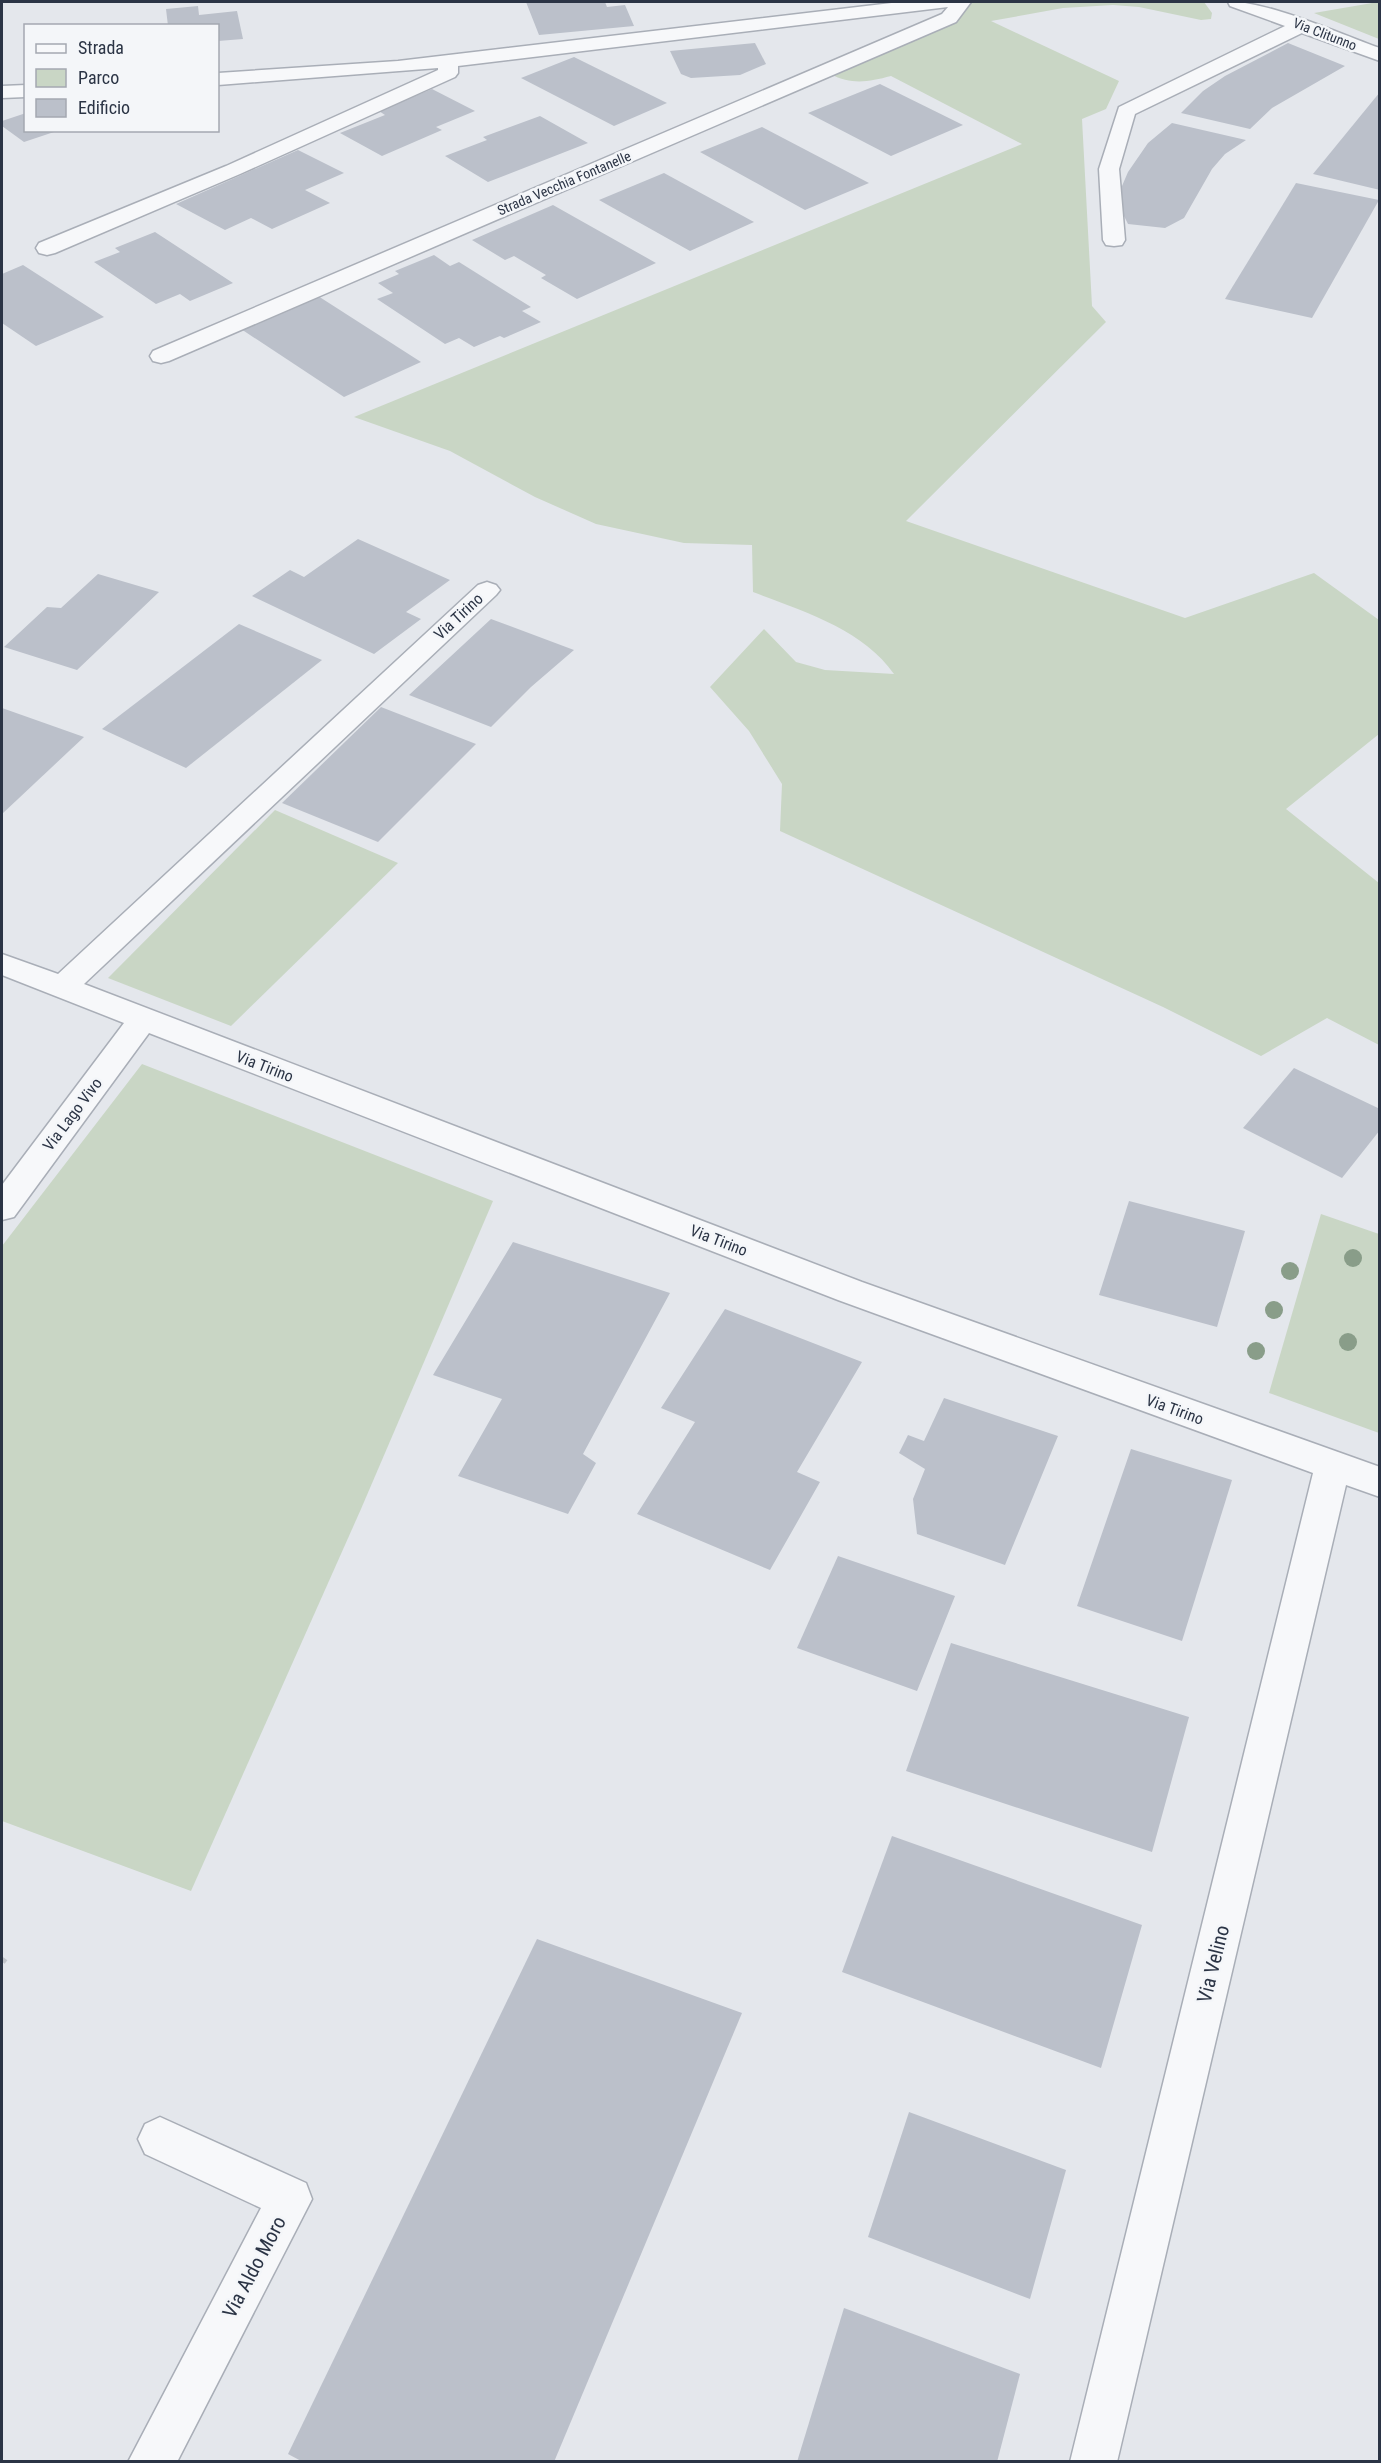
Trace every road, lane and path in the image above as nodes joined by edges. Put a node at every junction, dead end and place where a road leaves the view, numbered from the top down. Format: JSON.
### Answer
{"nodes":[{"id":1,"x":944,"y":2,"type":"edge"},
{"id":2,"x":962,"y":2,"type":"edge"},
{"id":3,"x":1237,"y":2,"type":"edge"},
{"id":4,"x":896,"y":4,"type":"edge"},
{"id":5,"x":1304,"y":25,"type":"junction"},
{"id":6,"x":1380,"y":55,"type":"edge"},
{"id":7,"x":447,"y":61,"type":"junction"},
{"id":8,"x":219,"y":79,"type":"edge"},
{"id":9,"x":24,"y":91,"type":"edge"},
{"id":10,"x":2,"y":92,"type":"edge"},
{"id":11,"x":1114,"y":240,"type":"dead end"},
{"id":12,"x":46,"y":248,"type":"dead end"},
{"id":13,"x":161,"y":356,"type":"dead end"},
{"id":14,"x":487,"y":590,"type":"dead end"},
{"id":15,"x":2,"y":964,"type":"edge"},
{"id":16,"x":62,"y":988,"type":"junction"},
{"id":17,"x":143,"y":1019,"type":"junction"},
{"id":18,"x":2,"y":1208,"type":"edge"},
{"id":19,"x":1333,"y":1466,"type":"junction"},
{"id":20,"x":1380,"y":1482,"type":"edge"},
{"id":21,"x":160,"y":2139,"type":"dead end"},
{"id":22,"x":151,"y":2462,"type":"edge"},
{"id":23,"x":1093,"y":2462,"type":"edge"}],
"edges":[{"from":1,"to":4,"type":"street"},
{"from":2,"to":13,"type":"street","name":"Strada Vecchia Fontanelle"},
{"from":3,"to":5,"type":"street","name":"Via Clitunno"},
{"from":4,"to":7,"type":"street"},
{"from":5,"to":6,"type":"street","name":"Via Clitunno"},
{"from":5,"to":11,"type":"street"},
{"from":7,"to":8,"type":"street"},
{"from":7,"to":12,"type":"street"},
{"from":9,"to":10,"type":"street"},
{"from":14,"to":16,"type":"street","name":"Via Tirino"},
{"from":15,"to":16,"type":"street","name":"Via Tirino"},
{"from":16,"to":17,"type":"street","name":"Via Tirino"},
{"from":17,"to":18,"type":"street","name":"Via Lago Vivo"},
{"from":17,"to":19,"type":"street","name":"Via Tirino"},
{"from":19,"to":20,"type":"street","name":"Via Tirino"},
{"from":19,"to":23,"type":"street","name":"Via Velino"},
{"from":21,"to":22,"type":"street","name":"Via Aldo Moro"}]}
